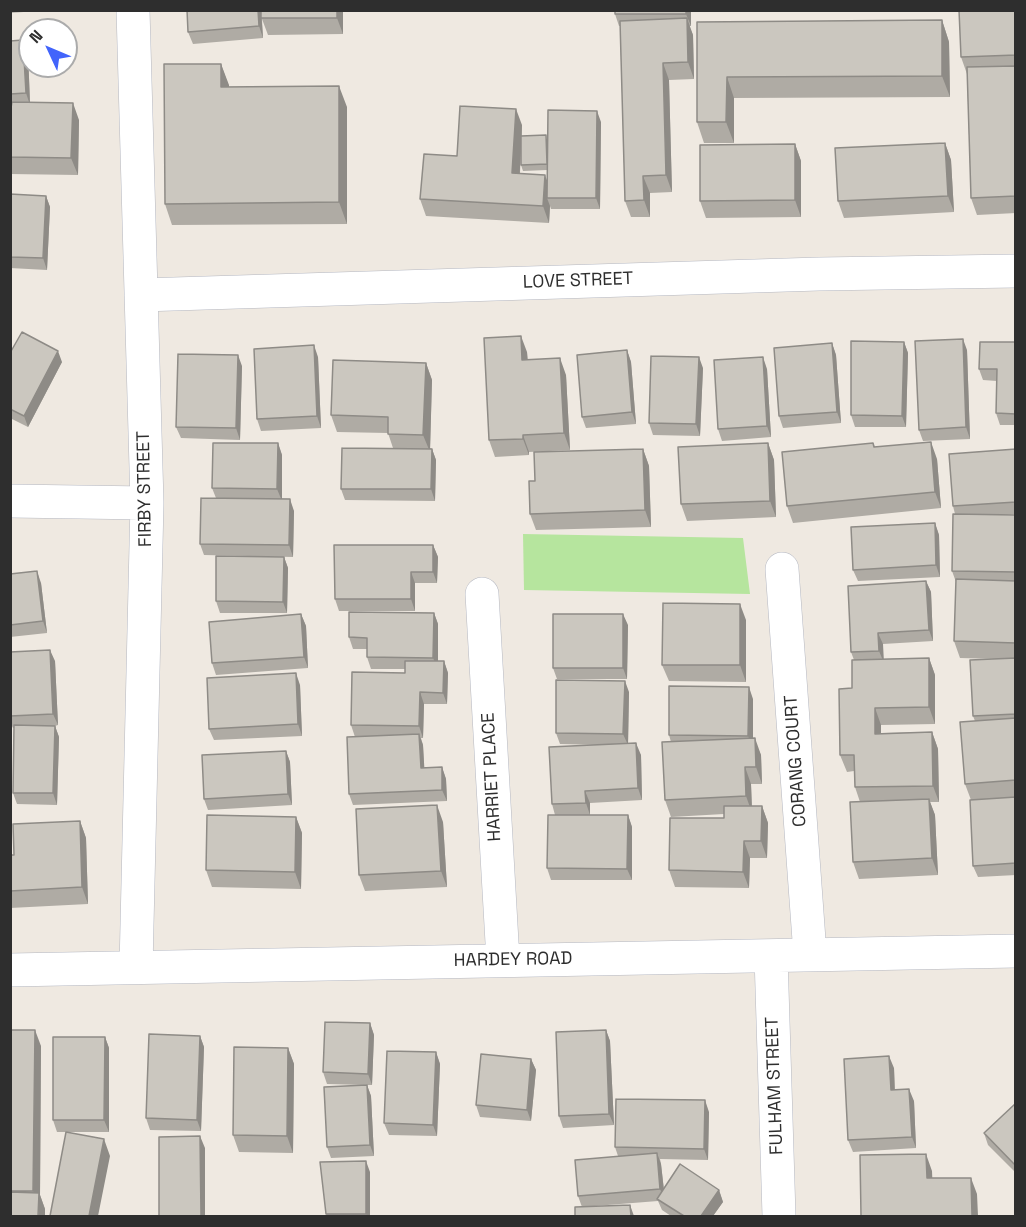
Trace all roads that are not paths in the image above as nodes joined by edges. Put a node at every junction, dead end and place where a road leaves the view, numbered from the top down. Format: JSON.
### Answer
{"nodes":[{"id":1,"x":133,"y":10,"type":"edge"},
{"id":2,"x":1016,"y":270,"type":"edge"},
{"id":3,"x":141,"y":295,"type":"junction"},
{"id":4,"x":10,"y":501,"type":"edge"},
{"id":5,"x":147,"y":503,"type":"junction"},
{"id":6,"x":782,"y":569,"type":"dead end"},
{"id":7,"x":482,"y":594,"type":"dead end"},
{"id":8,"x":1016,"y":951,"type":"edge"},
{"id":9,"x":810,"y":954,"type":"junction"},
{"id":10,"x":771,"y":956,"type":"junction"},
{"id":11,"x":502,"y":960,"type":"junction"},
{"id":12,"x":136,"y":967,"type":"junction"},
{"id":13,"x":10,"y":970,"type":"edge"},
{"id":14,"x":778,"y":1216,"type":"edge"}],
"edges":[{"from":1,"to":3,"type":"street","name":"FIRBY STREET"},
{"from":2,"to":3,"type":"street","name":"LOVE STREET"},
{"from":3,"to":5,"type":"street","name":"FIRBY STREET"},
{"from":4,"to":5,"type":"street"},
{"from":5,"to":12,"type":"street","name":"FIRBY STREET"},
{"from":6,"to":9,"type":"street","name":"CORANG COURT"},
{"from":7,"to":11,"type":"street","name":"HARRIET PLACE"},
{"from":8,"to":9,"type":"street","name":"HARDEY ROAD"},
{"from":9,"to":10,"type":"street","name":"HARDEY ROAD"},
{"from":10,"to":11,"type":"street","name":"HARDEY ROAD"},
{"from":10,"to":14,"type":"street","name":"FULHAM STREET"},
{"from":11,"to":12,"type":"street","name":"HARDEY ROAD"},
{"from":12,"to":13,"type":"street","name":"HARDEY ROAD"}]}
